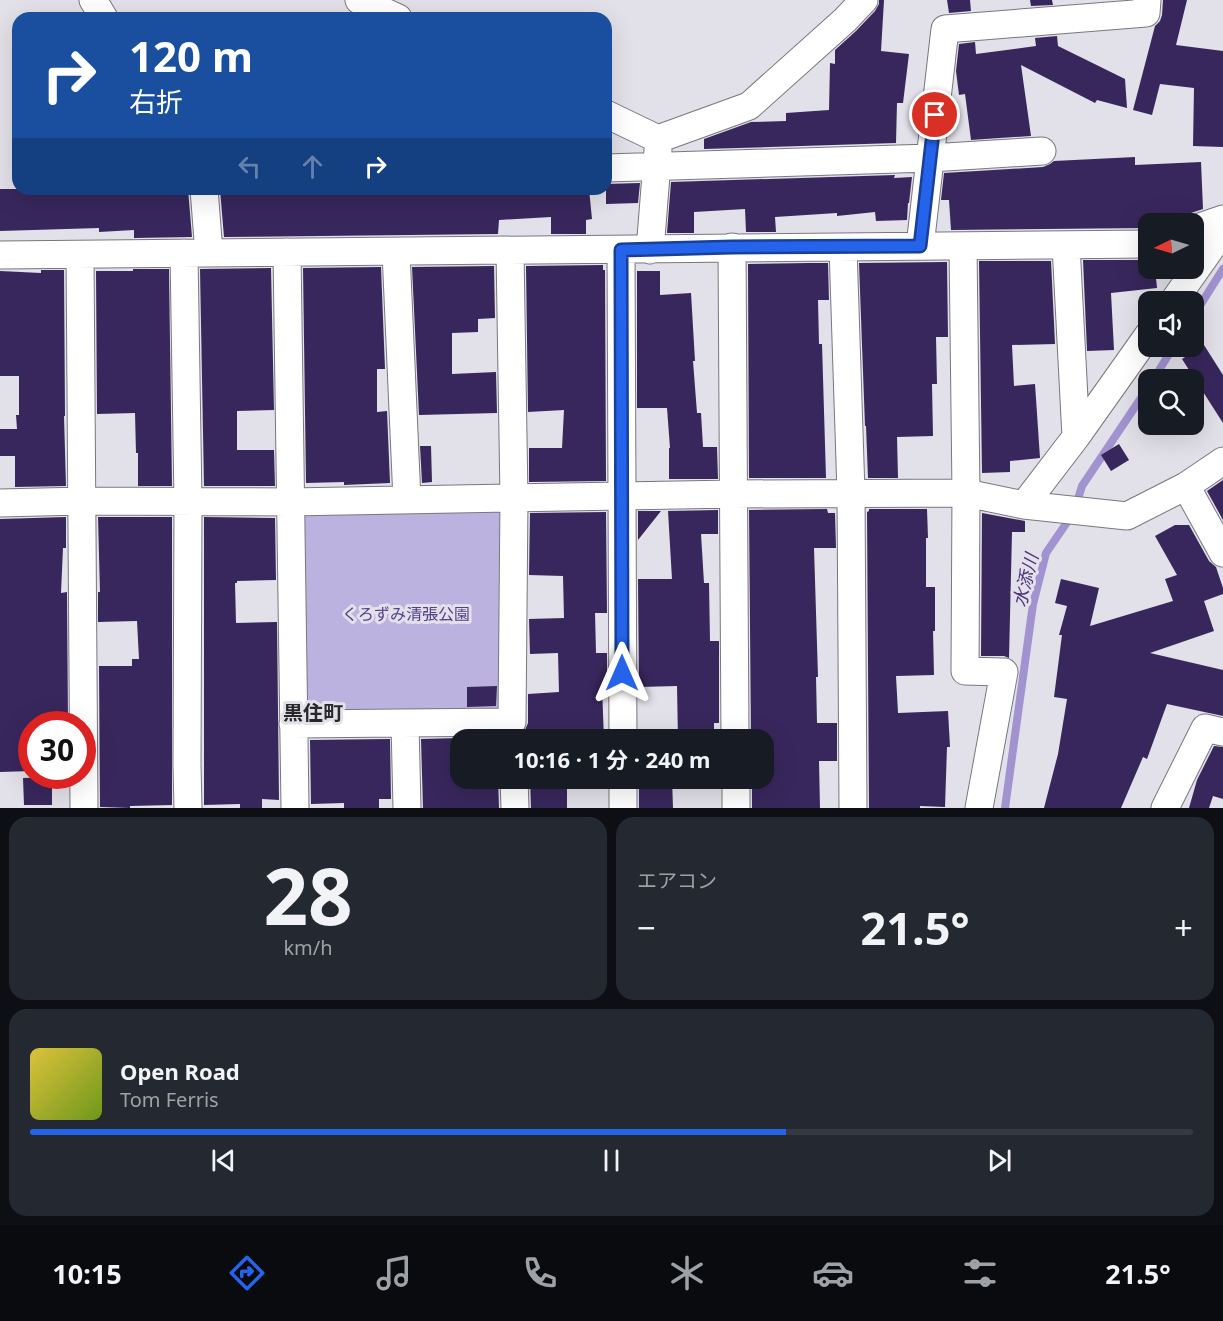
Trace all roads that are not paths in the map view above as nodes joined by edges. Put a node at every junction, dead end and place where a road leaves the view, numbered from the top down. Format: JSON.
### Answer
{"nodes":[{"id":1,"x":359,"y":0,"type":"edge"},
{"id":2,"x":864,"y":0,"type":"edge"},
{"id":3,"x":1147,"y":0,"type":"edge"},
{"id":4,"x":385,"y":12,"type":"edge"},
{"id":5,"x":612,"y":117,"type":"edge"},
{"id":6,"x":658,"y":139,"type":"junction"},
{"id":7,"x":1042,"y":152,"type":"dead end"},
{"id":8,"x":930,"y":158,"type":"junction"},
{"id":9,"x":657,"y":165,"type":"junction"},
{"id":10,"x":612,"y":168,"type":"edge"},
{"id":11,"x":203,"y":195,"type":"edge"},
{"id":12,"x":1223,"y":219,"type":"edge"},
{"id":13,"x":1204,"y":226,"type":"edge"},
{"id":14,"x":1223,"y":231,"type":"edge"},
{"id":15,"x":1138,"y":244,"type":"edge"},
{"id":16,"x":1065,"y":245,"type":"junction"},
{"id":17,"x":920,"y":246,"type":"junction"},
{"id":18,"x":963,"y":246,"type":"junction"},
{"id":19,"x":732,"y":247,"type":"junction"},
{"id":20,"x":843,"y":247,"type":"junction"},
{"id":21,"x":621,"y":250,"type":"junction"},
{"id":22,"x":651,"y":250,"type":"junction"},
{"id":23,"x":510,"y":251,"type":"junction"},
{"id":24,"x":287,"y":252,"type":"junction"},
{"id":25,"x":396,"y":252,"type":"junction"},
{"id":26,"x":197,"y":253,"type":"junction"},
{"id":27,"x":0,"y":255,"type":"edge"},
{"id":28,"x":80,"y":255,"type":"junction"},
{"id":29,"x":1181,"y":291,"type":"edge"},
{"id":30,"x":1138,"y":350,"type":"edge"},
{"id":31,"x":1076,"y":437,"type":"junction"},
{"id":32,"x":1223,"y":461,"type":"edge"},
{"id":33,"x":1186,"y":486,"type":"junction"},
{"id":34,"x":850,"y":493,"type":"junction"},
{"id":35,"x":966,"y":493,"type":"junction"},
{"id":36,"x":734,"y":494,"type":"junction"},
{"id":37,"x":622,"y":496,"type":"junction"},
{"id":38,"x":514,"y":498,"type":"junction"},
{"id":39,"x":407,"y":500,"type":"junction"},
{"id":40,"x":83,"y":501,"type":"junction"},
{"id":41,"x":188,"y":501,"type":"junction"},
{"id":42,"x":290,"y":502,"type":"junction"},
{"id":43,"x":0,"y":503,"type":"edge"},
{"id":44,"x":1024,"y":506,"type":"junction"},
{"id":45,"x":1223,"y":553,"type":"edge"},
{"id":46,"x":405,"y":723,"type":"junction"},
{"id":47,"x":293,"y":724,"type":"junction"},
{"id":48,"x":485,"y":729,"type":"edge"},
{"id":49,"x":512,"y":729,"type":"edge"},
{"id":50,"x":623,"y":729,"type":"edge"},
{"id":51,"x":735,"y":729,"type":"edge"},
{"id":52,"x":1223,"y":732,"type":"edge"},
{"id":53,"x":514,"y":789,"type":"edge"},
{"id":54,"x":623,"y":789,"type":"edge"},
{"id":55,"x":736,"y":789,"type":"edge"},
{"id":56,"x":84,"y":808,"type":"edge"},
{"id":57,"x":188,"y":808,"type":"edge"},
{"id":58,"x":295,"y":808,"type":"edge"},
{"id":59,"x":407,"y":808,"type":"edge"},
{"id":60,"x":514,"y":808,"type":"edge"},
{"id":61,"x":623,"y":808,"type":"edge"},
{"id":62,"x":736,"y":808,"type":"edge"},
{"id":63,"x":852,"y":808,"type":"edge"},
{"id":64,"x":979,"y":808,"type":"edge"},
{"id":65,"x":1165,"y":808,"type":"edge"}],
"edges":[{"from":1,"to":4,"type":"street"},
{"from":2,"to":6,"type":"street"},
{"from":3,"to":8,"type":"street"},
{"from":5,"to":6,"type":"street"},
{"from":6,"to":9,"type":"street"},
{"from":7,"to":8,"type":"street"},
{"from":8,"to":9,"type":"street"},
{"from":8,"to":17,"type":"street"},
{"from":9,"to":10,"type":"street"},
{"from":9,"to":22,"type":"street"},
{"from":11,"to":26,"type":"street"},
{"from":12,"to":13,"type":"street"},
{"from":14,"to":29,"type":"street"},
{"from":15,"to":16,"type":"street"},
{"from":16,"to":18,"type":"street"},
{"from":16,"to":31,"type":"street"},
{"from":17,"to":18,"type":"street"},
{"from":17,"to":20,"type":"street"},
{"from":18,"to":35,"type":"street"},
{"from":19,"to":20,"type":"street"},
{"from":19,"to":22,"type":"street"},
{"from":19,"to":36,"type":"street"},
{"from":20,"to":34,"type":"street"},
{"from":21,"to":22,"type":"street"},
{"from":21,"to":23,"type":"street"},
{"from":21,"to":37,"type":"street"},
{"from":23,"to":25,"type":"street"},
{"from":23,"to":38,"type":"street"},
{"from":24,"to":25,"type":"street"},
{"from":24,"to":26,"type":"street"},
{"from":24,"to":42,"type":"street"},
{"from":25,"to":39,"type":"street"},
{"from":26,"to":28,"type":"street"},
{"from":26,"to":41,"type":"street"},
{"from":27,"to":28,"type":"street"},
{"from":28,"to":40,"type":"street"},
{"from":30,"to":31,"type":"street"},
{"from":31,"to":44,"type":"street"},
{"from":32,"to":33,"type":"street"},
{"from":33,"to":44,"type":"street"},
{"from":33,"to":45,"type":"street"},
{"from":34,"to":35,"type":"street"},
{"from":34,"to":36,"type":"street"},
{"from":34,"to":63,"type":"street"},
{"from":35,"to":44,"type":"street"},
{"from":35,"to":64,"type":"street"},
{"from":36,"to":37,"type":"street"},
{"from":36,"to":51,"type":"street"},
{"from":37,"to":38,"type":"street"},
{"from":37,"to":50,"type":"street"},
{"from":38,"to":39,"type":"street"},
{"from":38,"to":49,"type":"street"},
{"from":39,"to":42,"type":"street"},
{"from":40,"to":41,"type":"street"},
{"from":40,"to":43,"type":"street"},
{"from":40,"to":56,"type":"street"},
{"from":41,"to":42,"type":"street"},
{"from":41,"to":57,"type":"street"},
{"from":42,"to":47,"type":"street"},
{"from":46,"to":47,"type":"street"},
{"from":46,"to":48,"type":"street"},
{"from":46,"to":59,"type":"street"},
{"from":47,"to":58,"type":"street"},
{"from":52,"to":65,"type":"street"},
{"from":53,"to":60,"type":"street"},
{"from":54,"to":61,"type":"street"},
{"from":55,"to":62,"type":"street"}]}
